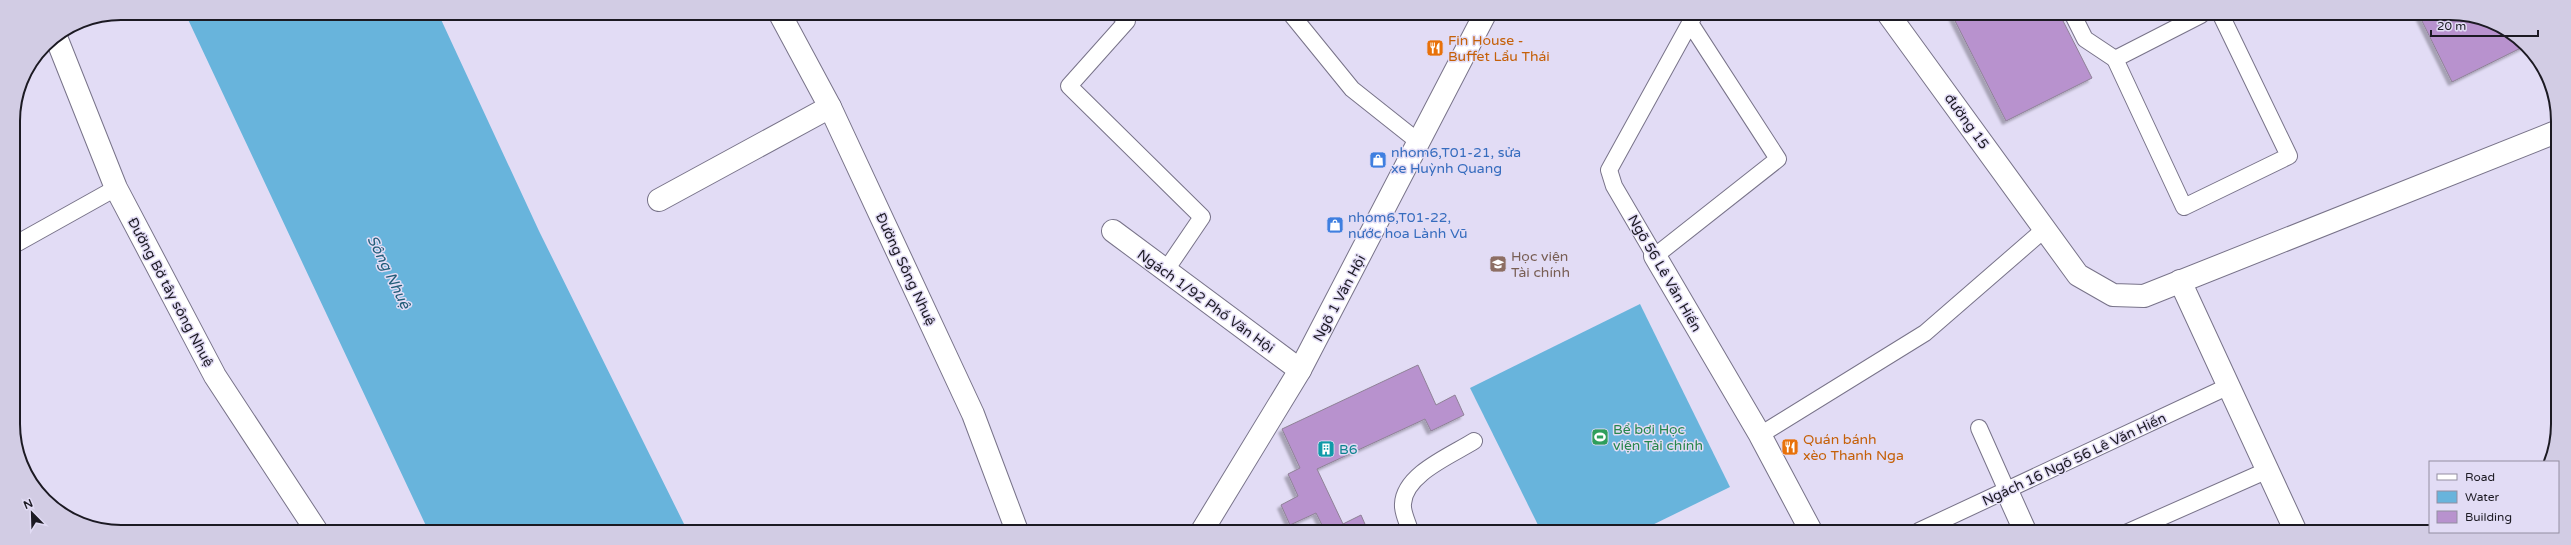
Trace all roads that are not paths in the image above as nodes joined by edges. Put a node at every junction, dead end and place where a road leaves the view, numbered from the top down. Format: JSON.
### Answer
{"nodes":[{"id":1,"x":783,"y":20,"type":"edge"},
{"id":2,"x":1127,"y":20,"type":"edge"},
{"id":3,"x":1296,"y":20,"type":"edge"},
{"id":4,"x":1482,"y":20,"type":"edge"},
{"id":5,"x":1692,"y":20,"type":"edge"},
{"id":6,"x":1694,"y":20,"type":"edge"},
{"id":7,"x":1893,"y":20,"type":"edge"},
{"id":8,"x":2075,"y":20,"type":"edge"},
{"id":9,"x":2191,"y":20,"type":"edge"},
{"id":10,"x":2223,"y":20,"type":"edge"},
{"id":11,"x":58,"y":42,"type":"edge"},
{"id":12,"x":2115,"y":59,"type":"junction"},
{"id":13,"x":830,"y":107,"type":"junction"},
{"id":14,"x":2551,"y":134,"type":"edge"},
{"id":15,"x":1420,"y":143,"type":"junction"},
{"id":16,"x":116,"y":188,"type":"junction"},
{"id":17,"x":659,"y":200,"type":"dead end"},
{"id":18,"x":2046,"y":228,"type":"junction"},
{"id":19,"x":1112,"y":231,"type":"dead end"},
{"id":20,"x":20,"y":242,"type":"edge"},
{"id":21,"x":1655,"y":256,"type":"junction"},
{"id":22,"x":1166,"y":270,"type":"junction"},
{"id":23,"x":2180,"y":281,"type":"junction"},
{"id":24,"x":1300,"y":370,"type":"junction"},
{"id":25,"x":2229,"y":386,"type":"junction"},
{"id":26,"x":1980,"y":428,"type":"dead end"},
{"id":27,"x":1760,"y":435,"type":"junction"},
{"id":28,"x":1474,"y":441,"type":"dead end"},
{"id":29,"x":2268,"y":470,"type":"junction"},
{"id":30,"x":2007,"y":491,"type":"junction"},
{"id":31,"x":313,"y":525,"type":"edge"},
{"id":32,"x":1015,"y":525,"type":"edge"},
{"id":33,"x":1206,"y":525,"type":"edge"},
{"id":34,"x":1408,"y":525,"type":"edge"},
{"id":35,"x":1808,"y":525,"type":"edge"},
{"id":36,"x":1932,"y":525,"type":"edge"},
{"id":37,"x":2022,"y":525,"type":"edge"},
{"id":38,"x":2144,"y":525,"type":"edge"},
{"id":39,"x":2293,"y":525,"type":"edge"}],
"edges":[{"from":1,"to":13,"type":"street","name":"Đường Sông Nhuệ"},
{"from":2,"to":22,"type":"lane"},
{"from":3,"to":15,"type":"lane"},
{"from":4,"to":15,"type":"street","name":"Ngõ 1 Văn Hội"},
{"from":5,"to":21,"type":"lane","name":"Ngõ 56 Lê Văn Hiến"},
{"from":6,"to":21,"type":"lane"},
{"from":7,"to":18,"type":"street","name":"đường 15"},
{"from":8,"to":12,"type":"lane"},
{"from":9,"to":12,"type":"lane"},
{"from":10,"to":12,"type":"lane"},
{"from":11,"to":16,"type":"street","name":"Đường Bờ tây sông Nhuệ"},
{"from":13,"to":17,"type":"street"},
{"from":13,"to":32,"type":"street","name":"Đường Sông Nhuệ"},
{"from":14,"to":23,"type":"street","name":"đường 15"},
{"from":15,"to":24,"type":"street","name":"Ngõ 1 Văn Hội"},
{"from":16,"to":20,"type":"lane"},
{"from":16,"to":31,"type":"street","name":"Đường Bờ tây sông Nhuệ"},
{"from":18,"to":23,"type":"street","name":"đường 15"},
{"from":18,"to":27,"type":"lane"},
{"from":19,"to":22,"type":"street","name":"Ngách 1/92 Phố Văn Hội"},
{"from":21,"to":27,"type":"street","name":"Ngõ 56 Lê Văn Hiến"},
{"from":22,"to":24,"type":"street","name":"Ngách 1/92 Phố Văn Hội"},
{"from":23,"to":25,"type":"street"},
{"from":24,"to":33,"type":"street","name":"Ngõ 1 Văn Hội"},
{"from":25,"to":29,"type":"street"},
{"from":25,"to":30,"type":"lane","name":"Ngách 16 Ngõ 56 Lê Văn Hiến"},
{"from":26,"to":30,"type":"lane"},
{"from":27,"to":35,"type":"street","name":"Ngõ 56 Lê Văn Hiến"},
{"from":28,"to":34,"type":"lane"},
{"from":29,"to":38,"type":"lane"},
{"from":29,"to":39,"type":"street"},
{"from":30,"to":36,"type":"lane","name":"Ngách 16 Ngõ 56 Lê Văn Hiến"},
{"from":30,"to":37,"type":"street"}]}
